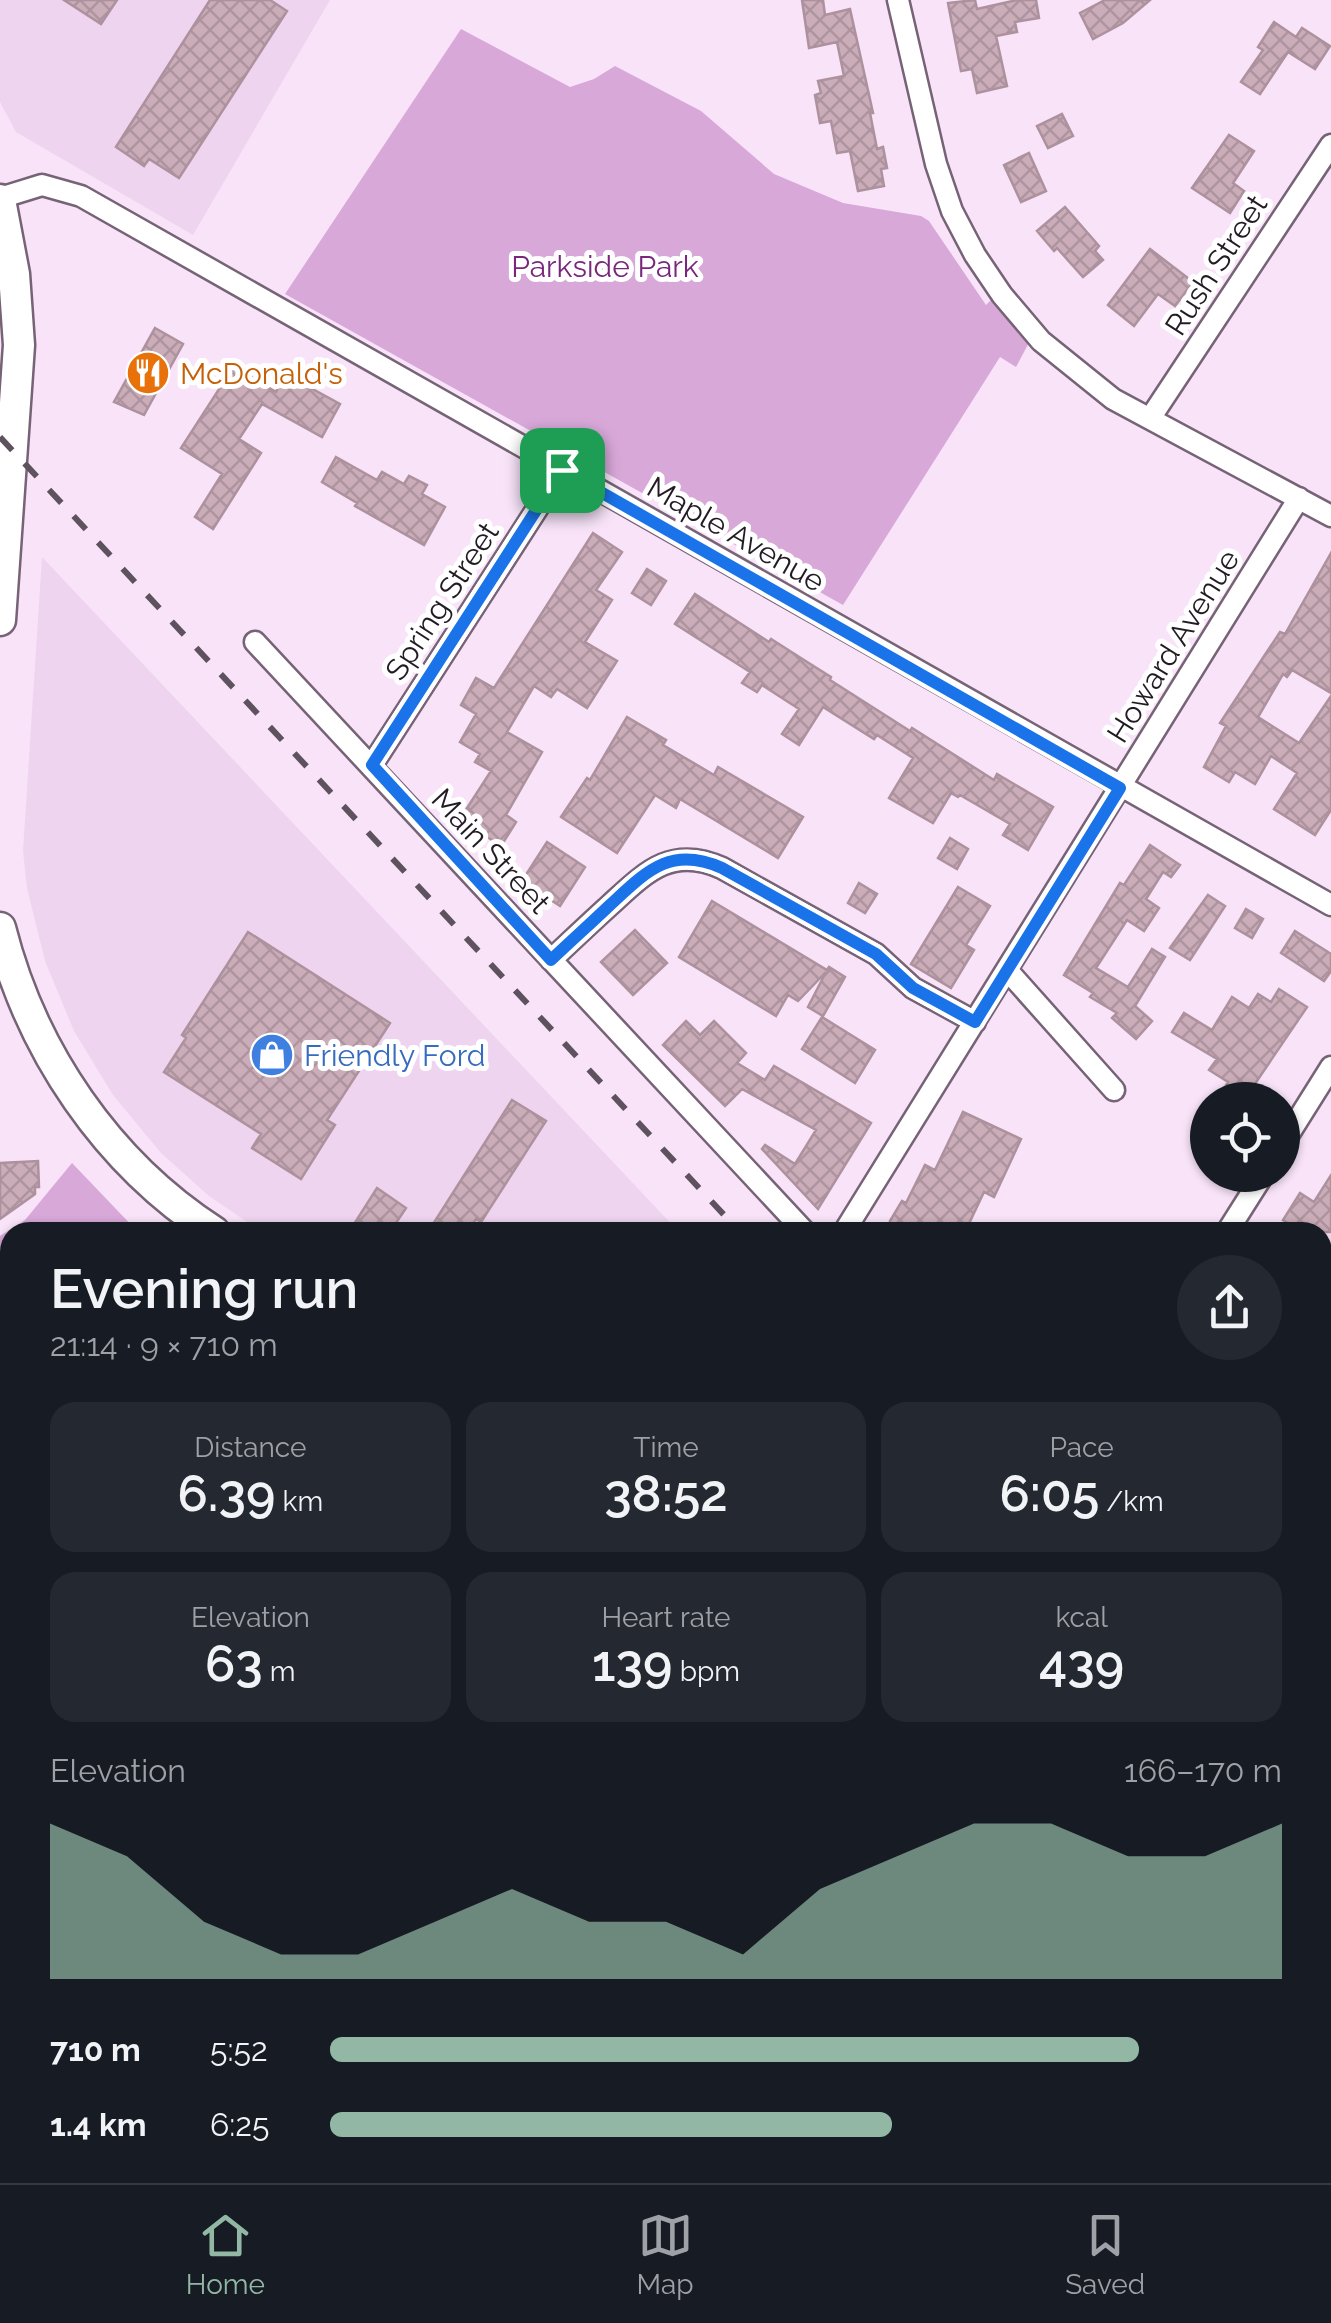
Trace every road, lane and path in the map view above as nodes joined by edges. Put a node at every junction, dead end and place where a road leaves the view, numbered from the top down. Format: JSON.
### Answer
{"nodes":[{"id":1,"x":898,"y":0,"type":"edge"},
{"id":2,"x":1331,"y":145,"type":"edge"},
{"id":3,"x":0,"y":199,"type":"edge"},
{"id":4,"x":1152,"y":418,"type":"junction"},
{"id":5,"x":562,"y":470,"type":"junction"},
{"id":6,"x":1299,"y":498,"type":"junction"},
{"id":7,"x":1331,"y":516,"type":"edge"},
{"id":8,"x":0,"y":620,"type":"edge"},
{"id":9,"x":255,"y":642,"type":"dead end"},
{"id":10,"x":372,"y":765,"type":"junction"},
{"id":11,"x":1120,"y":788,"type":"junction"},
{"id":12,"x":1331,"y":905,"type":"edge"},
{"id":13,"x":0,"y":928,"type":"edge"},
{"id":14,"x":551,"y":960,"type":"junction"},
{"id":15,"x":1007,"y":970,"type":"junction"},
{"id":16,"x":975,"y":1022,"type":"junction"},
{"id":17,"x":1331,"y":1067,"type":"edge"},
{"id":18,"x":1114,"y":1090,"type":"dead end"},
{"id":19,"x":1300,"y":1116,"type":"edge"},
{"id":20,"x":1252,"y":1192,"type":"edge"},
{"id":21,"x":202,"y":1222,"type":"edge"},
{"id":22,"x":796,"y":1222,"type":"edge"},
{"id":23,"x":850,"y":1222,"type":"edge"},
{"id":24,"x":1233,"y":1222,"type":"edge"}],
"edges":[{"from":1,"to":4,"type":"street"},
{"from":2,"to":4,"type":"street","name":"Rush Street"},
{"from":3,"to":5,"type":"street","name":"Maple Avenue"},
{"from":3,"to":8,"type":"main road"},
{"from":4,"to":6,"type":"street"},
{"from":5,"to":10,"type":"street","name":"Spring Street"},
{"from":5,"to":11,"type":"street","name":"Maple Avenue"},
{"from":6,"to":7,"type":"street"},
{"from":6,"to":11,"type":"street","name":"Howard Avenue"},
{"from":9,"to":10,"type":"street","name":"Main Street"},
{"from":10,"to":14,"type":"street","name":"Main Street"},
{"from":11,"to":12,"type":"street","name":"Maple Avenue"},
{"from":11,"to":15,"type":"street","name":"Howard Avenue"},
{"from":13,"to":21,"type":"main road"},
{"from":14,"to":16,"type":"street"},
{"from":14,"to":22,"type":"street","name":"Main Street"},
{"from":15,"to":16,"type":"street","name":"Howard Avenue"},
{"from":15,"to":18,"type":"street"},
{"from":16,"to":23,"type":"street","name":"Howard Avenue"},
{"from":17,"to":19,"type":"street"},
{"from":20,"to":24,"type":"street"}]}
